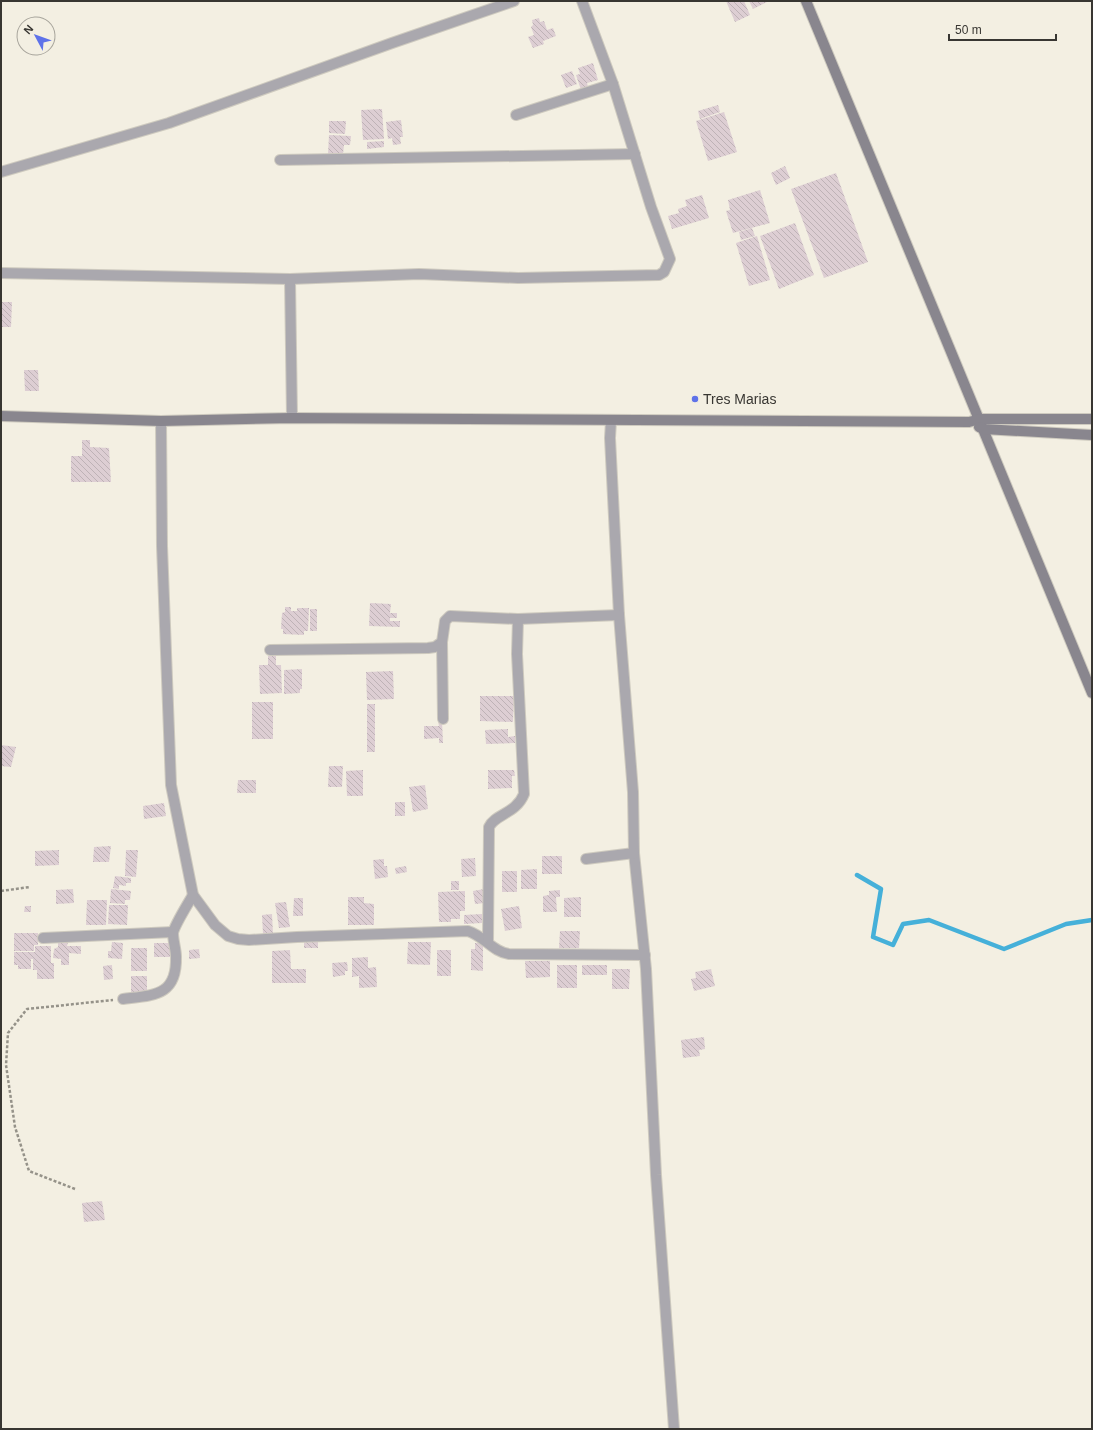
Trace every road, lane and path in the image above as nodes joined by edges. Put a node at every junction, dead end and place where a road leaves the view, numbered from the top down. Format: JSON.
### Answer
{"nodes":[{"id":1,"x":514,"y":1,"type":"edge"},
{"id":2,"x":582,"y":1,"type":"edge"},
{"id":3,"x":806,"y":1,"type":"edge"},
{"id":4,"x":613,"y":84,"type":"junction"},
{"id":5,"x":516,"y":115,"type":"dead end"},
{"id":6,"x":635,"y":154,"type":"junction"},
{"id":7,"x":280,"y":160,"type":"dead end"},
{"id":8,"x":1,"y":172,"type":"edge"},
{"id":9,"x":1,"y":273,"type":"edge"},
{"id":10,"x":290,"y":279,"type":"junction"},
{"id":11,"x":1,"y":416,"type":"edge"},
{"id":12,"x":292,"y":418,"type":"junction"},
{"id":13,"x":980,"y":419,"type":"junction"},
{"id":14,"x":1092,"y":419,"type":"edge"},
{"id":15,"x":161,"y":421,"type":"junction"},
{"id":16,"x":611,"y":421,"type":"junction"},
{"id":17,"x":969,"y":422,"type":"junction"},
{"id":18,"x":984,"y":429,"type":"junction"},
{"id":19,"x":1092,"y":435,"type":"edge"},
{"id":20,"x":620,"y":615,"type":"junction"},
{"id":21,"x":518,"y":618,"type":"junction"},
{"id":22,"x":442,"y":642,"type":"junction"},
{"id":23,"x":270,"y":650,"type":"dead end"},
{"id":24,"x":1092,"y":693,"type":"edge"},
{"id":25,"x":443,"y":719,"type":"dead end"},
{"id":26,"x":634,"y":853,"type":"junction"},
{"id":27,"x":586,"y":859,"type":"dead end"},
{"id":28,"x":30,"y":887,"type":"dead end"},
{"id":29,"x":1,"y":890,"type":"edge"},
{"id":30,"x":193,"y":894,"type":"junction"},
{"id":31,"x":173,"y":932,"type":"junction"},
{"id":32,"x":43,"y":938,"type":"dead end"},
{"id":33,"x":488,"y":942,"type":"junction"},
{"id":34,"x":645,"y":955,"type":"junction"},
{"id":35,"x":123,"y":999,"type":"joint"},
{"id":36,"x":75,"y":1189,"type":"dead end"},
{"id":37,"x":674,"y":1429,"type":"edge"}],
"edges":[{"from":1,"to":8,"type":"street"},
{"from":2,"to":4,"type":"street"},
{"from":3,"to":13,"type":"street"},
{"from":4,"to":5,"type":"street"},
{"from":4,"to":6,"type":"street"},
{"from":6,"to":7,"type":"street"},
{"from":6,"to":10,"type":"street"},
{"from":9,"to":10,"type":"street"},
{"from":10,"to":12,"type":"street"},
{"from":11,"to":15,"type":"street"},
{"from":12,"to":15,"type":"street"},
{"from":12,"to":16,"type":"street"},
{"from":13,"to":14,"type":"street"},
{"from":13,"to":17,"type":"street"},
{"from":13,"to":18,"type":"street"},
{"from":15,"to":30,"type":"street"},
{"from":16,"to":17,"type":"street"},
{"from":16,"to":20,"type":"street"},
{"from":17,"to":18,"type":"street"},
{"from":18,"to":19,"type":"street"},
{"from":18,"to":24,"type":"street"},
{"from":20,"to":21,"type":"street"},
{"from":20,"to":26,"type":"street"},
{"from":21,"to":22,"type":"street"},
{"from":21,"to":33,"type":"street"},
{"from":22,"to":23,"type":"street"},
{"from":22,"to":25,"type":"street"},
{"from":26,"to":27,"type":"street"},
{"from":26,"to":34,"type":"street"},
{"from":28,"to":29,"type":"path"},
{"from":30,"to":31,"type":"street"},
{"from":30,"to":33,"type":"street"},
{"from":31,"to":32,"type":"street"},
{"from":31,"to":35,"type":"street"},
{"from":33,"to":34,"type":"street"},
{"from":34,"to":37,"type":"street"},
{"from":35,"to":36,"type":"path"}]}
